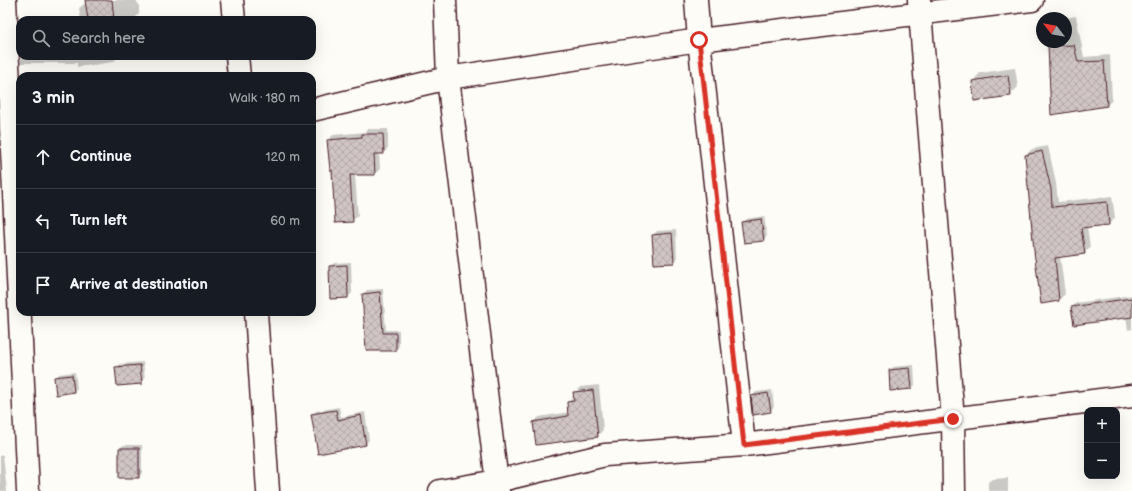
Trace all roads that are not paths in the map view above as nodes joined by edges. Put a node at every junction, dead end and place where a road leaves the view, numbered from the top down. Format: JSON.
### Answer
{"nodes":[{"id":1,"x":5,"y":0,"type":"edge"},
{"id":2,"x":232,"y":0,"type":"edge"},
{"id":3,"x":444,"y":0,"type":"edge"},
{"id":4,"x":696,"y":0,"type":"edge"},
{"id":5,"x":1032,"y":0,"type":"edge"},
{"id":6,"x":919,"y":7,"type":"edge"},
{"id":7,"x":234,"y":16,"type":"edge"},
{"id":8,"x":699,"y":40,"type":"junction"},
{"id":9,"x":237,"y":60,"type":"edge"},
{"id":10,"x":239,"y":72,"type":"edge"},
{"id":11,"x":448,"y":78,"type":"junction"},
{"id":12,"x":316,"y":109,"type":"edge"},
{"id":13,"x":10,"y":146,"type":"edge"},
{"id":14,"x":16,"y":261,"type":"edge"},
{"id":15,"x":19,"y":316,"type":"edge"},
{"id":16,"x":256,"y":316,"type":"edge"},
{"id":17,"x":1132,"y":396,"type":"edge"},
{"id":18,"x":953,"y":419,"type":"junction"},
{"id":19,"x":744,"y":445,"type":"junction"},
{"id":20,"x":497,"y":486,"type":"edge"},
{"id":21,"x":28,"y":491,"type":"edge"},
{"id":22,"x":268,"y":491,"type":"edge"},
{"id":23,"x":440,"y":491,"type":"edge"},
{"id":24,"x":954,"y":491,"type":"edge"}],
"edges":[{"from":1,"to":13,"type":"street"},
{"from":2,"to":7,"type":"street"},
{"from":3,"to":11,"type":"street"},
{"from":4,"to":8,"type":"street"},
{"from":5,"to":6,"type":"street"},
{"from":6,"to":8,"type":"street"},
{"from":6,"to":18,"type":"street"},
{"from":8,"to":11,"type":"street"},
{"from":8,"to":19,"type":"street"},
{"from":9,"to":10,"type":"street"},
{"from":11,"to":12,"type":"street"},
{"from":11,"to":20,"type":"street"},
{"from":13,"to":14,"type":"street"},
{"from":15,"to":21,"type":"street"},
{"from":16,"to":22,"type":"street"},
{"from":17,"to":18,"type":"street"},
{"from":18,"to":19,"type":"street"},
{"from":18,"to":24,"type":"street"},
{"from":19,"to":20,"type":"street"},
{"from":20,"to":23,"type":"street"}]}
